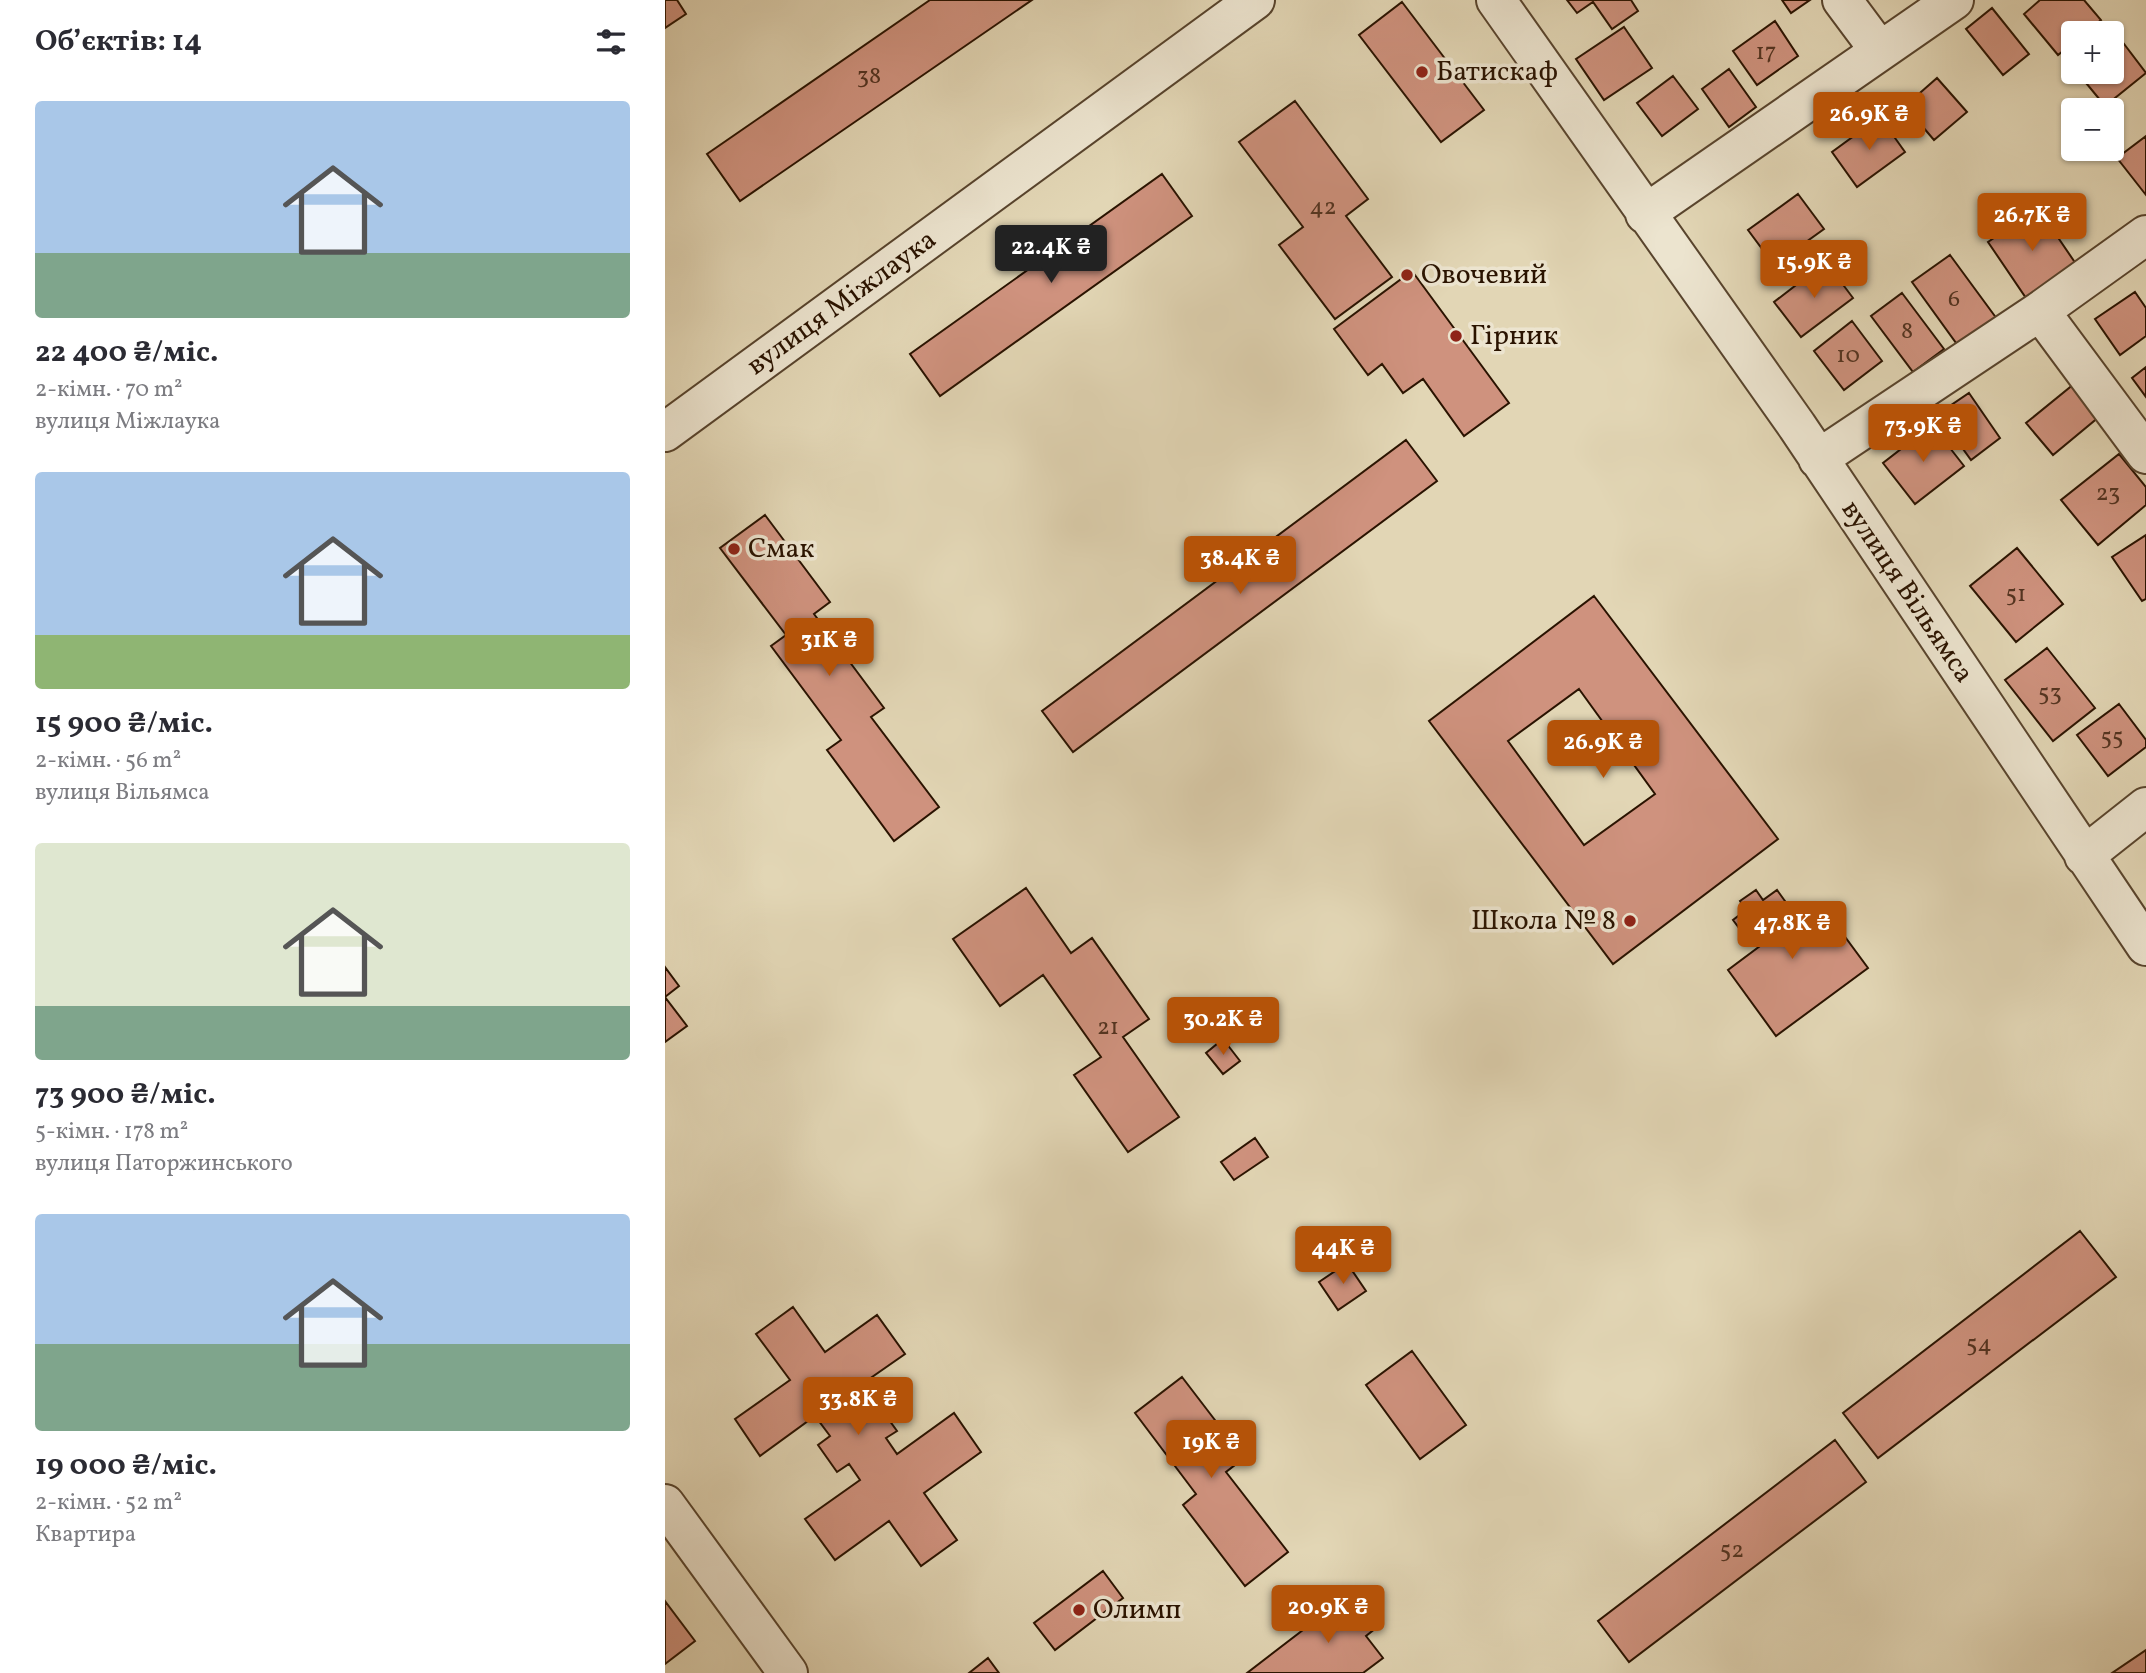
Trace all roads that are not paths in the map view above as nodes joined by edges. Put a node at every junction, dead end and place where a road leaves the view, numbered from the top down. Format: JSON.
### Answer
{"nodes":[{"id":1,"x":1255,"y":0,"type":"edge"},
{"id":2,"x":1496,"y":0,"type":"edge"},
{"id":3,"x":1842,"y":0,"type":"edge"},
{"id":4,"x":1954,"y":0,"type":"edge"},
{"id":5,"x":1880,"y":51,"type":"junction"},
{"id":6,"x":1645,"y":214,"type":"junction"},
{"id":7,"x":2146,"y":235,"type":"edge"},
{"id":8,"x":2040,"y":311,"type":"junction"},
{"id":9,"x":665,"y":432,"type":"edge"},
{"id":10,"x":2146,"y":454,"type":"edge"},
{"id":11,"x":1818,"y":459,"type":"junction"},
{"id":12,"x":2146,"y":807,"type":"edge"},
{"id":13,"x":2084,"y":856,"type":"junction"},
{"id":14,"x":2146,"y":946,"type":"edge"},
{"id":15,"x":665,"y":1504,"type":"edge"},
{"id":16,"x":788,"y":1673,"type":"edge"}],
"edges":[{"from":1,"to":9,"type":"street","name":"вулиця Міжлаука"},
{"from":2,"to":6,"type":"street","name":"вулиця Вільямса"},
{"from":3,"to":5,"type":"street"},
{"from":4,"to":5,"type":"street"},
{"from":5,"to":6,"type":"street"},
{"from":6,"to":11,"type":"street","name":"вулиця Вільямса"},
{"from":7,"to":8,"type":"street"},
{"from":8,"to":10,"type":"street"},
{"from":8,"to":11,"type":"street"},
{"from":11,"to":13,"type":"street","name":"вулиця Вільямса"},
{"from":12,"to":13,"type":"street"},
{"from":13,"to":14,"type":"street","name":"вулиця Вільямса"},
{"from":15,"to":16,"type":"street"}]}
